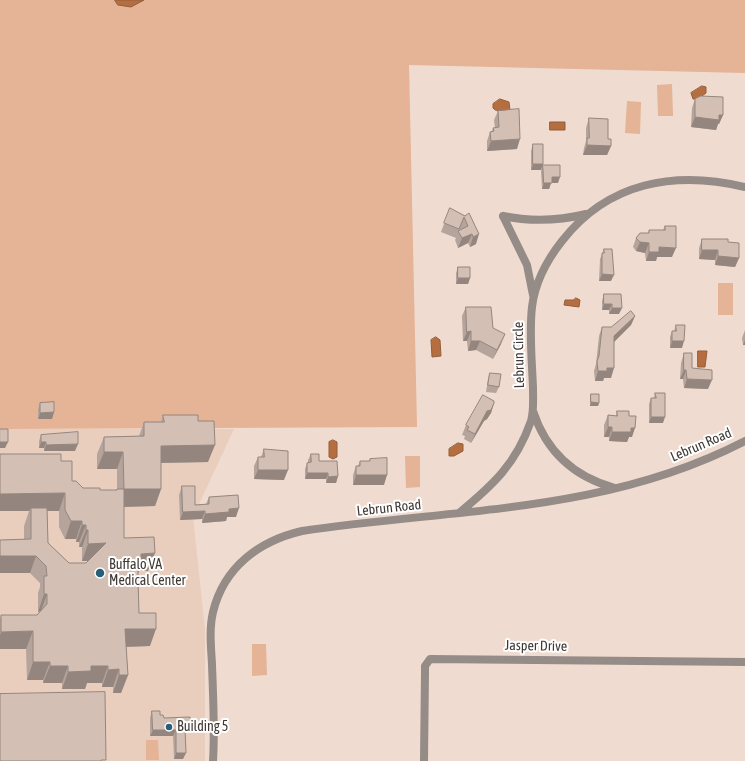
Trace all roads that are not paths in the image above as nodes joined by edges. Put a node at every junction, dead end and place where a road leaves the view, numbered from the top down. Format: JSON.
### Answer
{"nodes":[{"id":1,"x":745,"y":187,"type":"edge"},
{"id":2,"x":587,"y":214,"type":"junction"},
{"id":3,"x":534,"y":301,"type":"junction"},
{"id":4,"x":533,"y":410,"type":"junction"},
{"id":5,"x":745,"y":440,"type":"edge"},
{"id":6,"x":618,"y":489,"type":"junction"},
{"id":7,"x":458,"y":513,"type":"junction"},
{"id":8,"x":745,"y":662,"type":"edge"},
{"id":9,"x":212,"y":761,"type":"edge"},
{"id":10,"x":424,"y":761,"type":"edge"}],
"edges":[{"from":1,"to":2,"type":"street","name":"Lebrun Circle"},
{"from":2,"to":3,"type":"street","name":"Lebrun Circle"},
{"from":2,"to":3,"type":"street","name":"Lebrun Circle"},
{"from":3,"to":4,"type":"street","name":"Lebrun Circle"},
{"from":4,"to":6,"type":"street","name":"Lebrun Circle"},
{"from":4,"to":7,"type":"street","name":"Lebrun Circle"},
{"from":5,"to":6,"type":"street","name":"Lebrun Road"},
{"from":6,"to":7,"type":"street","name":"Lebrun Road"},
{"from":7,"to":9,"type":"street","name":"Lebrun Road"},
{"from":8,"to":10,"type":"street","name":"Jasper Drive"}]}
